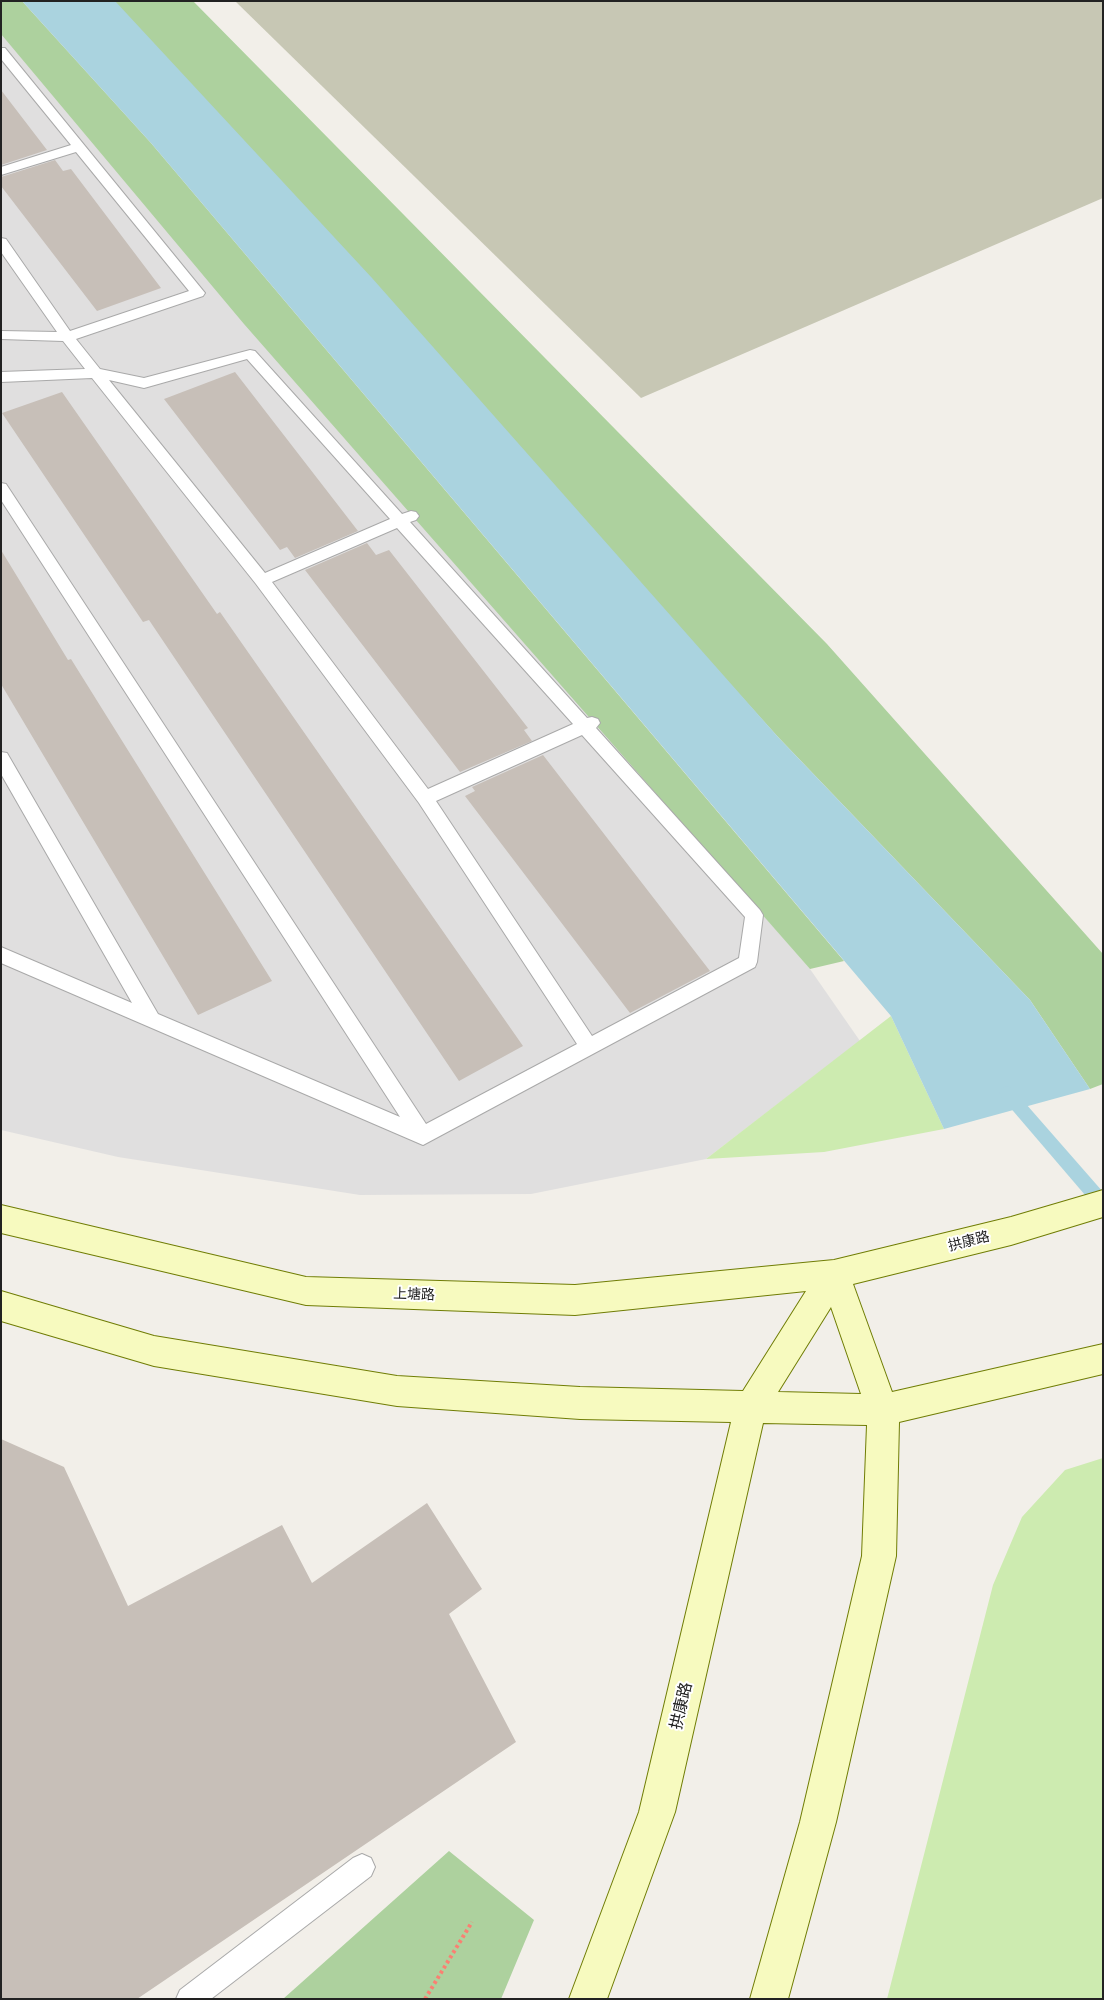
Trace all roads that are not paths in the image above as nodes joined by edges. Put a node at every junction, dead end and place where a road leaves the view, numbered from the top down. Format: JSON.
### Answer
{"nodes":[{"id":1,"x":1,"y":51,"type":"edge"},
{"id":2,"x":79,"y":147,"type":"junction"},
{"id":3,"x":1,"y":172,"type":"edge"},
{"id":4,"x":1,"y":242,"type":"edge"},
{"id":5,"x":1,"y":335,"type":"edge"},
{"id":6,"x":67,"y":337,"type":"junction"},
{"id":7,"x":97,"y":373,"type":"junction"},
{"id":8,"x":1,"y":377,"type":"edge"},
{"id":9,"x":1,"y":488,"type":"edge"},
{"id":10,"x":413,"y":516,"type":"dead end"},
{"id":11,"x":262,"y":580,"type":"junction"},
{"id":12,"x":592,"y":723,"type":"dead end"},
{"id":13,"x":1,"y":758,"type":"edge"},
{"id":14,"x":425,"y":798,"type":"junction"},
{"id":15,"x":1,"y":955,"type":"edge"},
{"id":16,"x":151,"y":1019,"type":"junction"},
{"id":17,"x":589,"y":1047,"type":"junction"},
{"id":18,"x":423,"y":1136,"type":"junction"},
{"id":19,"x":1103,"y":1203,"type":"edge"},
{"id":20,"x":1,"y":1219,"type":"edge"},
{"id":21,"x":834,"y":1274,"type":"junction"},
{"id":22,"x":1,"y":1306,"type":"edge"},
{"id":23,"x":1103,"y":1359,"type":"edge"},
{"id":24,"x":751,"y":1407,"type":"junction"},
{"id":25,"x":884,"y":1410,"type":"junction"},
{"id":26,"x":362,"y":1867,"type":"dead end"},
{"id":27,"x":189,"y":1999,"type":"edge"},
{"id":28,"x":588,"y":1999,"type":"edge"},
{"id":29,"x":769,"y":1999,"type":"edge"}],
"edges":[{"from":1,"to":2,"type":"lane"},
{"from":2,"to":3,"type":"lane"},
{"from":2,"to":6,"type":"lane"},
{"from":4,"to":6,"type":"lane"},
{"from":5,"to":6,"type":"lane"},
{"from":6,"to":7,"type":"lane"},
{"from":7,"to":8,"type":"lane"},
{"from":7,"to":11,"type":"lane"},
{"from":7,"to":17,"type":"lane"},
{"from":9,"to":18,"type":"lane"},
{"from":10,"to":11,"type":"lane"},
{"from":11,"to":14,"type":"lane"},
{"from":12,"to":14,"type":"lane"},
{"from":13,"to":16,"type":"lane"},
{"from":14,"to":17,"type":"lane"},
{"from":15,"to":16,"type":"lane"},
{"from":16,"to":18,"type":"lane"},
{"from":17,"to":18,"type":"lane"},
{"from":19,"to":21,"type":"main road","name":"拱康路"},
{"from":20,"to":21,"type":"main road","name":"上塘路"},
{"from":21,"to":24,"type":"main road","name":"拱康路"},
{"from":21,"to":25,"type":"main road"},
{"from":22,"to":24,"type":"main road"},
{"from":23,"to":25,"type":"main road"},
{"from":24,"to":25,"type":"main road"},
{"from":24,"to":28,"type":"main road","name":"拱康路"},
{"from":25,"to":29,"type":"main road"},
{"from":26,"to":27,"type":"lane"}]}
